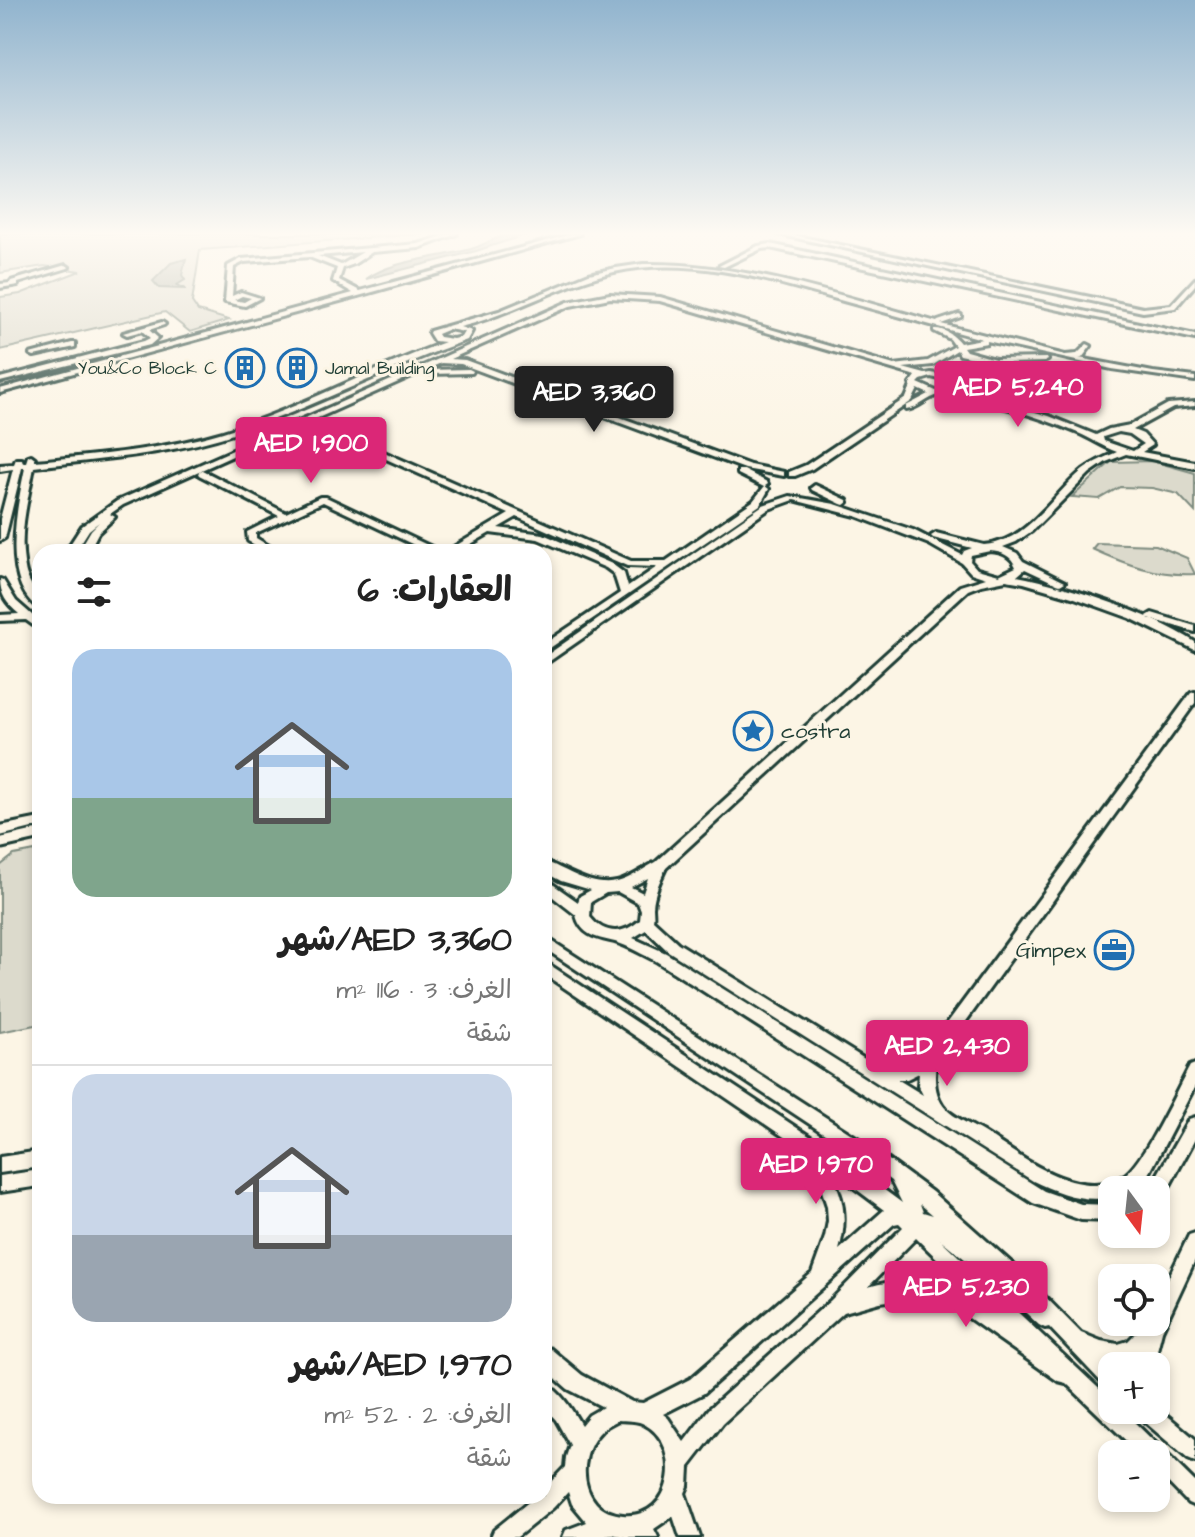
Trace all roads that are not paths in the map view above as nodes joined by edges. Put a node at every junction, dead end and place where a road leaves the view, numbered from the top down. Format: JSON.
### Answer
{"nodes":[{"id":1,"x":295,"y":306,"type":"edge"},
{"id":2,"x":508,"y":306,"type":"edge"},
{"id":3,"x":531,"y":306,"type":"edge"},
{"id":4,"x":568,"y":306,"type":"edge"},
{"id":5,"x":577,"y":306,"type":"edge"},
{"id":6,"x":661,"y":306,"type":"edge"},
{"id":7,"x":672,"y":306,"type":"edge"},
{"id":8,"x":857,"y":306,"type":"edge"},
{"id":9,"x":873,"y":306,"type":"edge"},
{"id":10,"x":873,"y":306,"type":"edge"},
{"id":11,"x":1048,"y":306,"type":"edge"},
{"id":12,"x":1123,"y":306,"type":"edge"},
{"id":13,"x":1174,"y":306,"type":"edge"},
{"id":14,"x":162,"y":324,"type":"dead end"},
{"id":15,"x":938,"y":326,"type":"junction"},
{"id":16,"x":453,"y":327,"type":"junction"},
{"id":17,"x":144,"y":329,"type":"junction"},
{"id":18,"x":512,"y":329,"type":"junction"},
{"id":19,"x":127,"y":333,"type":"dead end"},
{"id":20,"x":468,"y":334,"type":"junction"},
{"id":21,"x":433,"y":336,"type":"junction"},
{"id":22,"x":1195,"y":337,"type":"edge"},
{"id":23,"x":451,"y":341,"type":"junction"},
{"id":24,"x":975,"y":341,"type":"junction"},
{"id":25,"x":72,"y":345,"type":"dead end"},
{"id":26,"x":1003,"y":345,"type":"junction"},
{"id":27,"x":1087,"y":346,"type":"dead end"},
{"id":28,"x":956,"y":348,"type":"junction"},
{"id":29,"x":55,"y":349,"type":"junction"},
{"id":30,"x":479,"y":349,"type":"junction"},
{"id":31,"x":34,"y":354,"type":"dead end"},
{"id":32,"x":939,"y":360,"type":"junction"},
{"id":33,"x":1044,"y":360,"type":"junction"},
{"id":34,"x":1080,"y":360,"type":"junction"},
{"id":35,"x":454,"y":361,"type":"junction"},
{"id":36,"x":1004,"y":361,"type":"junction"},
{"id":37,"x":68,"y":363,"type":"junction"},
{"id":38,"x":878,"y":365,"type":"junction"},
{"id":39,"x":430,"y":367,"type":"junction"},
{"id":40,"x":480,"y":368,"type":"junction"},
{"id":41,"x":467,"y":370,"type":"junction"},
{"id":42,"x":987,"y":372,"type":"junction"},
{"id":43,"x":924,"y":376,"type":"junction"},
{"id":44,"x":0,"y":380,"type":"edge"},
{"id":45,"x":1195,"y":380,"type":"edge"},
{"id":46,"x":914,"y":384,"type":"junction"},
{"id":47,"x":959,"y":386,"type":"junction"},
{"id":48,"x":0,"y":390,"type":"edge"},
{"id":49,"x":940,"y":394,"type":"junction"},
{"id":50,"x":1004,"y":403,"type":"junction"},
{"id":51,"x":1195,"y":404,"type":"edge"},
{"id":52,"x":329,"y":416,"type":"junction"},
{"id":53,"x":1142,"y":424,"type":"junction"},
{"id":54,"x":1110,"y":430,"type":"junction"},
{"id":55,"x":1121,"y":430,"type":"junction"},
{"id":56,"x":297,"y":431,"type":"junction"},
{"id":57,"x":329,"y":431,"type":"junction"},
{"id":58,"x":1147,"y":440,"type":"junction"},
{"id":59,"x":1100,"y":442,"type":"junction"},
{"id":60,"x":1125,"y":452,"type":"junction"},
{"id":61,"x":1136,"y":452,"type":"junction"},
{"id":62,"x":71,"y":459,"type":"junction"},
{"id":63,"x":0,"y":460,"type":"edge"},
{"id":64,"x":1101,"y":460,"type":"junction"},
{"id":65,"x":25,"y":461,"type":"junction"},
{"id":66,"x":1195,"y":463,"type":"edge"},
{"id":67,"x":0,"y":468,"type":"edge"},
{"id":68,"x":202,"y":473,"type":"junction"},
{"id":69,"x":786,"y":474,"type":"junction"},
{"id":70,"x":0,"y":476,"type":"edge"},
{"id":71,"x":814,"y":485,"type":"junction"},
{"id":72,"x":26,"y":486,"type":"junction"},
{"id":73,"x":764,"y":487,"type":"junction"},
{"id":74,"x":10,"y":491,"type":"junction"},
{"id":75,"x":794,"y":499,"type":"junction"},
{"id":76,"x":516,"y":514,"type":"junction"},
{"id":77,"x":284,"y":515,"type":"junction"},
{"id":78,"x":488,"y":530,"type":"junction"},
{"id":79,"x":1020,"y":536,"type":"junction"},
{"id":80,"x":0,"y":538,"type":"edge"},
{"id":81,"x":75,"y":544,"type":"edge"},
{"id":82,"x":87,"y":544,"type":"edge"},
{"id":83,"x":260,"y":544,"type":"edge"},
{"id":84,"x":420,"y":544,"type":"edge"},
{"id":85,"x":464,"y":544,"type":"edge"},
{"id":86,"x":987,"y":548,"type":"junction"},
{"id":87,"x":1020,"y":562,"type":"junction"},
{"id":88,"x":630,"y":564,"type":"junction"},
{"id":89,"x":668,"y":564,"type":"junction"},
{"id":90,"x":967,"y":564,"type":"junction"},
{"id":91,"x":999,"y":577,"type":"junction"},
{"id":92,"x":642,"y":582,"type":"junction"},
{"id":93,"x":964,"y":588,"type":"junction"},
{"id":94,"x":1,"y":589,"type":"edge"},
{"id":95,"x":625,"y":594,"type":"junction"},
{"id":96,"x":32,"y":596,"type":"edge"},
{"id":97,"x":26,"y":617,"type":"junction"},
{"id":98,"x":0,"y":618,"type":"edge"},
{"id":99,"x":32,"y":621,"type":"edge"},
{"id":100,"x":1195,"y":629,"type":"edge"},
{"id":101,"x":552,"y":644,"type":"edge"},
{"id":102,"x":1195,"y":644,"type":"edge"},
{"id":103,"x":552,"y":656,"type":"edge"},
{"id":104,"x":1195,"y":695,"type":"edge"},
{"id":105,"x":32,"y":824,"type":"edge"},
{"id":106,"x":0,"y":831,"type":"edge"},
{"id":107,"x":32,"y":836,"type":"edge"},
{"id":108,"x":0,"y":843,"type":"edge"},
{"id":109,"x":661,"y":865,"type":"junction"},
{"id":110,"x":552,"y":870,"type":"edge"},
{"id":111,"x":620,"y":887,"type":"junction"},
{"id":112,"x":603,"y":888,"type":"junction"},
{"id":113,"x":552,"y":889,"type":"edge"},
{"id":114,"x":647,"y":905,"type":"junction"},
{"id":115,"x":582,"y":912,"type":"junction"},
{"id":116,"x":646,"y":922,"type":"junction"},
{"id":117,"x":617,"y":937,"type":"junction"},
{"id":118,"x":552,"y":946,"type":"edge"},
{"id":119,"x":552,"y":972,"type":"edge"},
{"id":120,"x":928,"y":1061,"type":"junction"},
{"id":121,"x":871,"y":1070,"type":"junction"},
{"id":122,"x":1195,"y":1071,"type":"edge"},
{"id":123,"x":946,"y":1117,"type":"junction"},
{"id":124,"x":1195,"y":1124,"type":"edge"},
{"id":125,"x":795,"y":1135,"type":"junction"},
{"id":126,"x":32,"y":1160,"type":"edge"},
{"id":127,"x":0,"y":1165,"type":"edge"},
{"id":128,"x":895,"y":1173,"type":"junction"},
{"id":129,"x":1166,"y":1176,"type":"edge"},
{"id":130,"x":32,"y":1179,"type":"edge"},
{"id":131,"x":0,"y":1184,"type":"edge"},
{"id":132,"x":1098,"y":1213,"type":"edge"},
{"id":133,"x":910,"y":1217,"type":"junction"},
{"id":134,"x":1195,"y":1241,"type":"edge"},
{"id":135,"x":817,"y":1282,"type":"junction"},
{"id":136,"x":1170,"y":1294,"type":"edge"},
{"id":137,"x":837,"y":1306,"type":"junction"},
{"id":138,"x":1148,"y":1336,"type":"edge"},
{"id":139,"x":1069,"y":1338,"type":"junction"},
{"id":140,"x":552,"y":1363,"type":"edge"},
{"id":141,"x":1098,"y":1366,"type":"edge"},
{"id":142,"x":1083,"y":1384,"type":"junction"},
{"id":143,"x":552,"y":1401,"type":"edge"},
{"id":144,"x":635,"y":1411,"type":"junction"},
{"id":145,"x":1162,"y":1424,"type":"edge"},
{"id":146,"x":1165,"y":1424,"type":"edge"},
{"id":147,"x":1168,"y":1429,"type":"junction"},
{"id":148,"x":1140,"y":1440,"type":"edge"},
{"id":149,"x":579,"y":1441,"type":"junction"},
{"id":150,"x":1195,"y":1452,"type":"edge"},
{"id":151,"x":680,"y":1463,"type":"junction"},
{"id":152,"x":1170,"y":1470,"type":"edge"},
{"id":153,"x":574,"y":1472,"type":"junction"},
{"id":154,"x":675,"y":1493,"type":"junction"},
{"id":155,"x":552,"y":1495,"type":"edge"},
{"id":156,"x":1195,"y":1496,"type":"edge"},
{"id":157,"x":542,"y":1504,"type":"edge"},
{"id":158,"x":619,"y":1525,"type":"junction"},
{"id":159,"x":501,"y":1537,"type":"edge"},
{"id":160,"x":573,"y":1537,"type":"edge"},
{"id":161,"x":648,"y":1537,"type":"edge"},
{"id":162,"x":690,"y":1537,"type":"edge"}],
"edges":[{"from":1,"to":48,"type":"street"},
{"from":2,"to":16,"type":"street"},
{"from":3,"to":20,"type":"street"},
{"from":4,"to":18,"type":"street"},
{"from":5,"to":30,"type":"street"},
{"from":6,"to":46,"type":"street"},
{"from":7,"to":38,"type":"street"},
{"from":8,"to":15,"type":"street"},
{"from":9,"to":15,"type":"street"},
{"from":10,"to":26,"type":"street"},
{"from":11,"to":22,"type":"street"},
{"from":12,"to":13,"type":"street"},
{"from":14,"to":17,"type":"street"},
{"from":15,"to":24,"type":"street"},
{"from":15,"to":28,"type":"street"},
{"from":15,"to":34,"type":"street"},
{"from":16,"to":20,"type":"street"},
{"from":16,"to":21,"type":"street"},
{"from":17,"to":19,"type":"street"},
{"from":17,"to":37,"type":"street"},
{"from":18,"to":35,"type":"street"},
{"from":18,"to":39,"type":"street"},
{"from":20,"to":23,"type":"street"},
{"from":21,"to":23,"type":"street"},
{"from":21,"to":65,"type":"street"},
{"from":23,"to":62,"type":"street"},
{"from":24,"to":26,"type":"street"},
{"from":24,"to":28,"type":"street"},
{"from":25,"to":29,"type":"street"},
{"from":26,"to":33,"type":"street"},
{"from":26,"to":34,"type":"street"},
{"from":26,"to":36,"type":"street"},
{"from":27,"to":34,"type":"street"},
{"from":28,"to":32,"type":"street"},
{"from":28,"to":36,"type":"street"},
{"from":29,"to":31,"type":"street"},
{"from":29,"to":37,"type":"street"},
{"from":30,"to":35,"type":"street"},
{"from":30,"to":40,"type":"street"},
{"from":32,"to":38,"type":"street"},
{"from":32,"to":42,"type":"street"},
{"from":32,"to":43,"type":"street"},
{"from":33,"to":36,"type":"street"},
{"from":33,"to":45,"type":"street"},
{"from":34,"to":45,"type":"street"},
{"from":35,"to":39,"type":"street"},
{"from":35,"to":40,"type":"street"},
{"from":35,"to":41,"type":"street"},
{"from":36,"to":42,"type":"street"},
{"from":37,"to":44,"type":"street"},
{"from":38,"to":43,"type":"street"},
{"from":39,"to":41,"type":"street"},
{"from":39,"to":52,"type":"street"},
{"from":39,"to":81,"type":"street"},
{"from":40,"to":69,"type":"street"},
{"from":41,"to":73,"type":"street"},
{"from":42,"to":50,"type":"street"},
{"from":43,"to":46,"type":"street"},
{"from":43,"to":47,"type":"street"},
{"from":46,"to":49,"type":"street"},
{"from":46,"to":69,"type":"street"},
{"from":47,"to":49,"type":"street"},
{"from":47,"to":50,"type":"street"},
{"from":49,"to":59,"type":"street"},
{"from":49,"to":71,"type":"street"},
{"from":50,"to":54,"type":"street"},
{"from":51,"to":53,"type":"street"},
{"from":52,"to":56,"type":"street"},
{"from":52,"to":57,"type":"street"},
{"from":53,"to":55,"type":"street"},
{"from":53,"to":58,"type":"street"},
{"from":54,"to":55,"type":"street"},
{"from":54,"to":59,"type":"street"},
{"from":55,"to":58,"type":"street"},
{"from":56,"to":57,"type":"street"},
{"from":56,"to":68,"type":"street"},
{"from":57,"to":76,"type":"street"},
{"from":58,"to":61,"type":"street"},
{"from":58,"to":66,"type":"street"},
{"from":59,"to":60,"type":"street"},
{"from":59,"to":64,"type":"street"},
{"from":60,"to":61,"type":"street"},
{"from":60,"to":64,"type":"street"},
{"from":61,"to":66,"type":"street"},
{"from":62,"to":65,"type":"street"},
{"from":62,"to":72,"type":"street"},
{"from":63,"to":65,"type":"street"},
{"from":64,"to":79,"type":"street"},
{"from":65,"to":67,"type":"street"},
{"from":65,"to":72,"type":"street"},
{"from":65,"to":74,"type":"street"},
{"from":68,"to":77,"type":"street"},
{"from":68,"to":82,"type":"street"},
{"from":69,"to":71,"type":"street"},
{"from":69,"to":73,"type":"street"},
{"from":70,"to":74,"type":"street"},
{"from":71,"to":75,"type":"street"},
{"from":71,"to":86,"type":"street"},
{"from":72,"to":96,"type":"street"},
{"from":73,"to":75,"type":"street"},
{"from":73,"to":89,"type":"street"},
{"from":74,"to":80,"type":"street"},
{"from":75,"to":90,"type":"street"},
{"from":75,"to":103,"type":"street"},
{"from":76,"to":78,"type":"street"},
{"from":76,"to":88,"type":"street"},
{"from":77,"to":83,"type":"street"},
{"from":77,"to":84,"type":"street"},
{"from":78,"to":85,"type":"street"},
{"from":78,"to":95,"type":"street"},
{"from":79,"to":86,"type":"street"},
{"from":79,"to":87,"type":"street"},
{"from":86,"to":87,"type":"street"},
{"from":86,"to":90,"type":"street"},
{"from":87,"to":91,"type":"street"},
{"from":87,"to":100,"type":"street"},
{"from":88,"to":89,"type":"street"},
{"from":88,"to":92,"type":"street"},
{"from":89,"to":92,"type":"street"},
{"from":90,"to":91,"type":"street"},
{"from":90,"to":93,"type":"street"},
{"from":91,"to":93,"type":"street"},
{"from":91,"to":102,"type":"street"},
{"from":92,"to":95,"type":"street"},
{"from":93,"to":109,"type":"street"},
{"from":94,"to":97,"type":"street"},
{"from":95,"to":101,"type":"street"},
{"from":97,"to":98,"type":"street"},
{"from":97,"to":99,"type":"street"},
{"from":104,"to":120,"type":"street"},
{"from":105,"to":106,"type":"street"},
{"from":107,"to":108,"type":"street"},
{"from":109,"to":111,"type":"street"},
{"from":109,"to":114,"type":"street"},
{"from":110,"to":112,"type":"street"},
{"from":111,"to":112,"type":"street"},
{"from":111,"to":114,"type":"street"},
{"from":112,"to":115,"type":"street"},
{"from":113,"to":115,"type":"street"},
{"from":114,"to":116,"type":"street"},
{"from":115,"to":117,"type":"street"},
{"from":116,"to":117,"type":"street"},
{"from":116,"to":121,"type":"street"},
{"from":117,"to":132,"type":"street"},
{"from":118,"to":128,"type":"street"},
{"from":119,"to":125,"type":"street"},
{"from":120,"to":121,"type":"street"},
{"from":120,"to":123,"type":"street"},
{"from":121,"to":123,"type":"street"},
{"from":122,"to":123,"type":"street"},
{"from":124,"to":129,"type":"street"},
{"from":125,"to":133,"type":"street"},
{"from":125,"to":135,"type":"street"},
{"from":126,"to":127,"type":"street"},
{"from":128,"to":133,"type":"street"},
{"from":128,"to":139,"type":"street"},
{"from":130,"to":131,"type":"street"},
{"from":133,"to":135,"type":"street"},
{"from":133,"to":137,"type":"street"},
{"from":133,"to":139,"type":"street"},
{"from":133,"to":142,"type":"street"},
{"from":134,"to":136,"type":"street"},
{"from":135,"to":144,"type":"street"},
{"from":137,"to":142,"type":"street"},
{"from":137,"to":151,"type":"street"},
{"from":138,"to":139,"type":"street"},
{"from":139,"to":141,"type":"street"},
{"from":140,"to":144,"type":"street"},
{"from":142,"to":148,"type":"street"},
{"from":143,"to":149,"type":"street"},
{"from":144,"to":149,"type":"street"},
{"from":144,"to":151,"type":"street"},
{"from":145,"to":147,"type":"street"},
{"from":146,"to":147,"type":"street"},
{"from":147,"to":150,"type":"street"},
{"from":149,"to":153,"type":"street"},
{"from":151,"to":154,"type":"street"},
{"from":152,"to":156,"type":"street"},
{"from":153,"to":155,"type":"street"},
{"from":153,"to":158,"type":"street"},
{"from":154,"to":158,"type":"street"},
{"from":154,"to":162,"type":"street"},
{"from":157,"to":159,"type":"street"},
{"from":158,"to":160,"type":"street"},
{"from":158,"to":161,"type":"street"}]}
